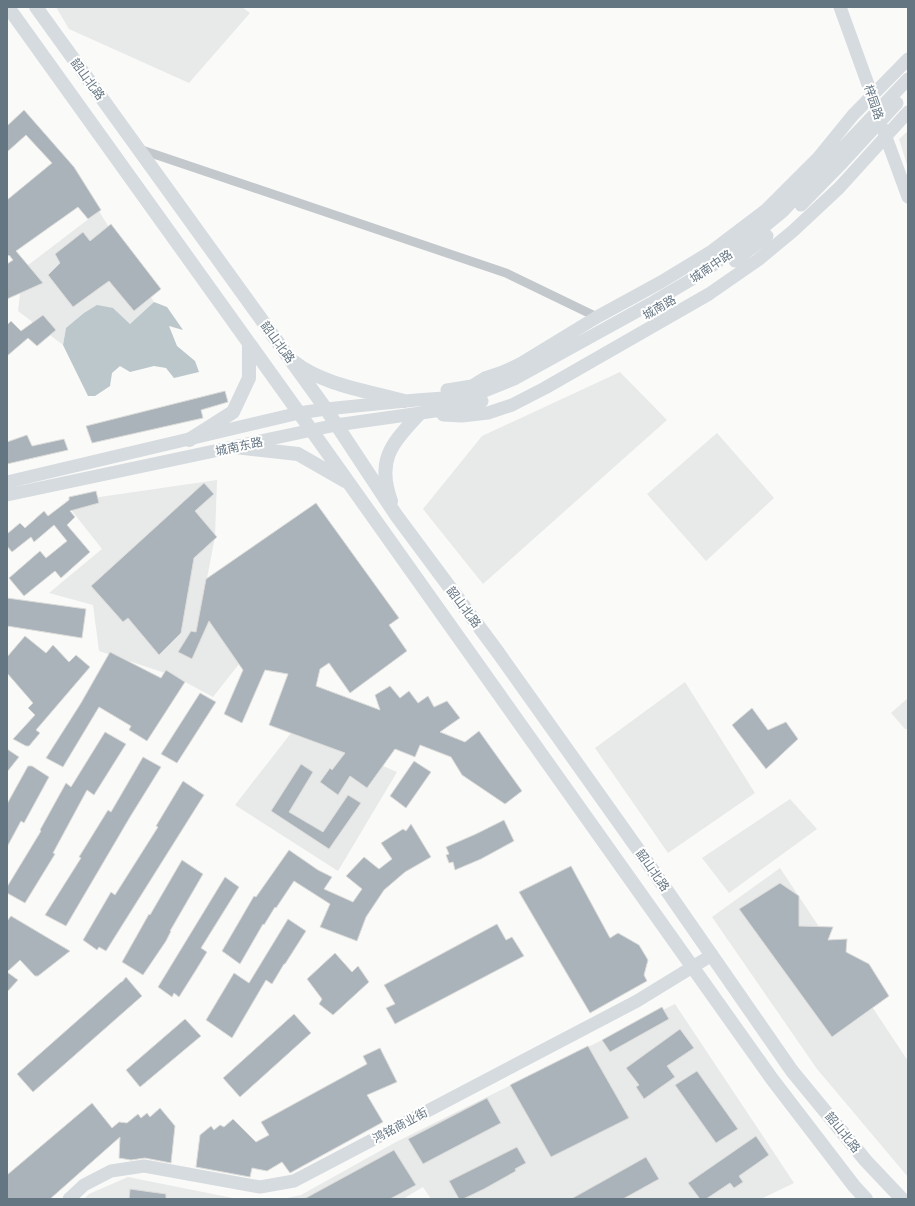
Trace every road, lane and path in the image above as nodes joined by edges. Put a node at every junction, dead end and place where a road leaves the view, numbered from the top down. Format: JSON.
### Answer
{"nodes":[{"id":1,"x":8,"y":7,"type":"edge"},
{"id":2,"x":36,"y":7,"type":"edge"},
{"id":3,"x":840,"y":7,"type":"edge"},
{"id":4,"x":908,"y":59,"type":"edge"},
{"id":5,"x":908,"y":79,"type":"edge"},
{"id":6,"x":908,"y":91,"type":"edge"},
{"id":7,"x":872,"y":95,"type":"junction"},
{"id":8,"x":908,"y":112,"type":"edge"},
{"id":9,"x":886,"y":136,"type":"junction"},
{"id":10,"x":138,"y":148,"type":"junction"},
{"id":11,"x":908,"y":197,"type":"edge"},
{"id":12,"x":597,"y":317,"type":"junction"},
{"id":13,"x":249,"y":344,"type":"junction"},
{"id":14,"x":288,"y":357,"type":"junction"},
{"id":15,"x":410,"y":400,"type":"junction"},
{"id":16,"x":472,"y":400,"type":"junction"},
{"id":17,"x":326,"y":409,"type":"junction"},
{"id":18,"x":421,"y":413,"type":"junction"},
{"id":19,"x":299,"y":414,"type":"junction"},
{"id":20,"x":336,"y":425,"type":"junction"},
{"id":21,"x":312,"y":431,"type":"junction"},
{"id":22,"x":188,"y":440,"type":"junction"},
{"id":23,"x":234,"y":447,"type":"junction"},
{"id":24,"x":7,"y":482,"type":"edge"},
{"id":25,"x":349,"y":483,"type":"junction"},
{"id":26,"x":7,"y":495,"type":"edge"},
{"id":27,"x":396,"y":515,"type":"junction"},
{"id":28,"x":712,"y":955,"type":"junction"},
{"id":29,"x":693,"y":968,"type":"junction"},
{"id":30,"x":69,"y":1199,"type":"edge"},
{"id":31,"x":866,"y":1199,"type":"edge"},
{"id":32,"x":902,"y":1199,"type":"edge"}],
"edges":[{"from":1,"to":13,"type":"main road","name":"韶山北路"},
{"from":2,"to":10,"type":"main road","name":"韶山北路"},
{"from":3,"to":7,"type":"main road","name":"梓园路"},
{"from":4,"to":7,"type":"main road"},
{"from":5,"to":16,"type":"main road","name":"城南中路"},
{"from":6,"to":16,"type":"main road","name":"城南路"},
{"from":7,"to":9,"type":"main road","name":"梓园路"},
{"from":7,"to":12,"type":"main road"},
{"from":8,"to":9,"type":"main road"},
{"from":9,"to":11,"type":"main road","name":"梓园路"},
{"from":9,"to":18,"type":"main road"},
{"from":10,"to":12,"type":"street"},
{"from":10,"to":14,"type":"main road","name":"韶山北路"},
{"from":12,"to":15,"type":"main road"},
{"from":13,"to":19,"type":"main road","name":"韶山北路"},
{"from":13,"to":22,"type":"main road"},
{"from":14,"to":15,"type":"main road"},
{"from":14,"to":17,"type":"main road","name":"韶山北路"},
{"from":15,"to":16,"type":"main road","name":"城南东路"},
{"from":15,"to":17,"type":"main road","name":"城南东路"},
{"from":16,"to":18,"type":"main road","name":"城南东路"},
{"from":17,"to":19,"type":"main road","name":"城南东路"},
{"from":17,"to":20,"type":"main road","name":"韶山北路"},
{"from":18,"to":20,"type":"main road","name":"城南东路"},
{"from":18,"to":27,"type":"main road"},
{"from":19,"to":21,"type":"main road","name":"韶山北路"},
{"from":19,"to":22,"type":"main road","name":"城南东路"},
{"from":20,"to":21,"type":"main road","name":"城南东路"},
{"from":20,"to":27,"type":"main road","name":"韶山北路"},
{"from":21,"to":23,"type":"main road","name":"城南东路"},
{"from":21,"to":25,"type":"main road","name":"韶山北路"},
{"from":22,"to":24,"type":"main road","name":"城南东路"},
{"from":23,"to":25,"type":"main road"},
{"from":23,"to":26,"type":"main road","name":"城南东路"},
{"from":25,"to":29,"type":"main road","name":"韶山北路"},
{"from":27,"to":28,"type":"main road","name":"韶山北路"},
{"from":28,"to":29,"type":"main road","name":"鸿铭商业街"},
{"from":28,"to":32,"type":"main road","name":"韶山北路"},
{"from":29,"to":30,"type":"main road","name":"鸿铭商业街"},
{"from":29,"to":31,"type":"main road","name":"韶山北路"}]}
